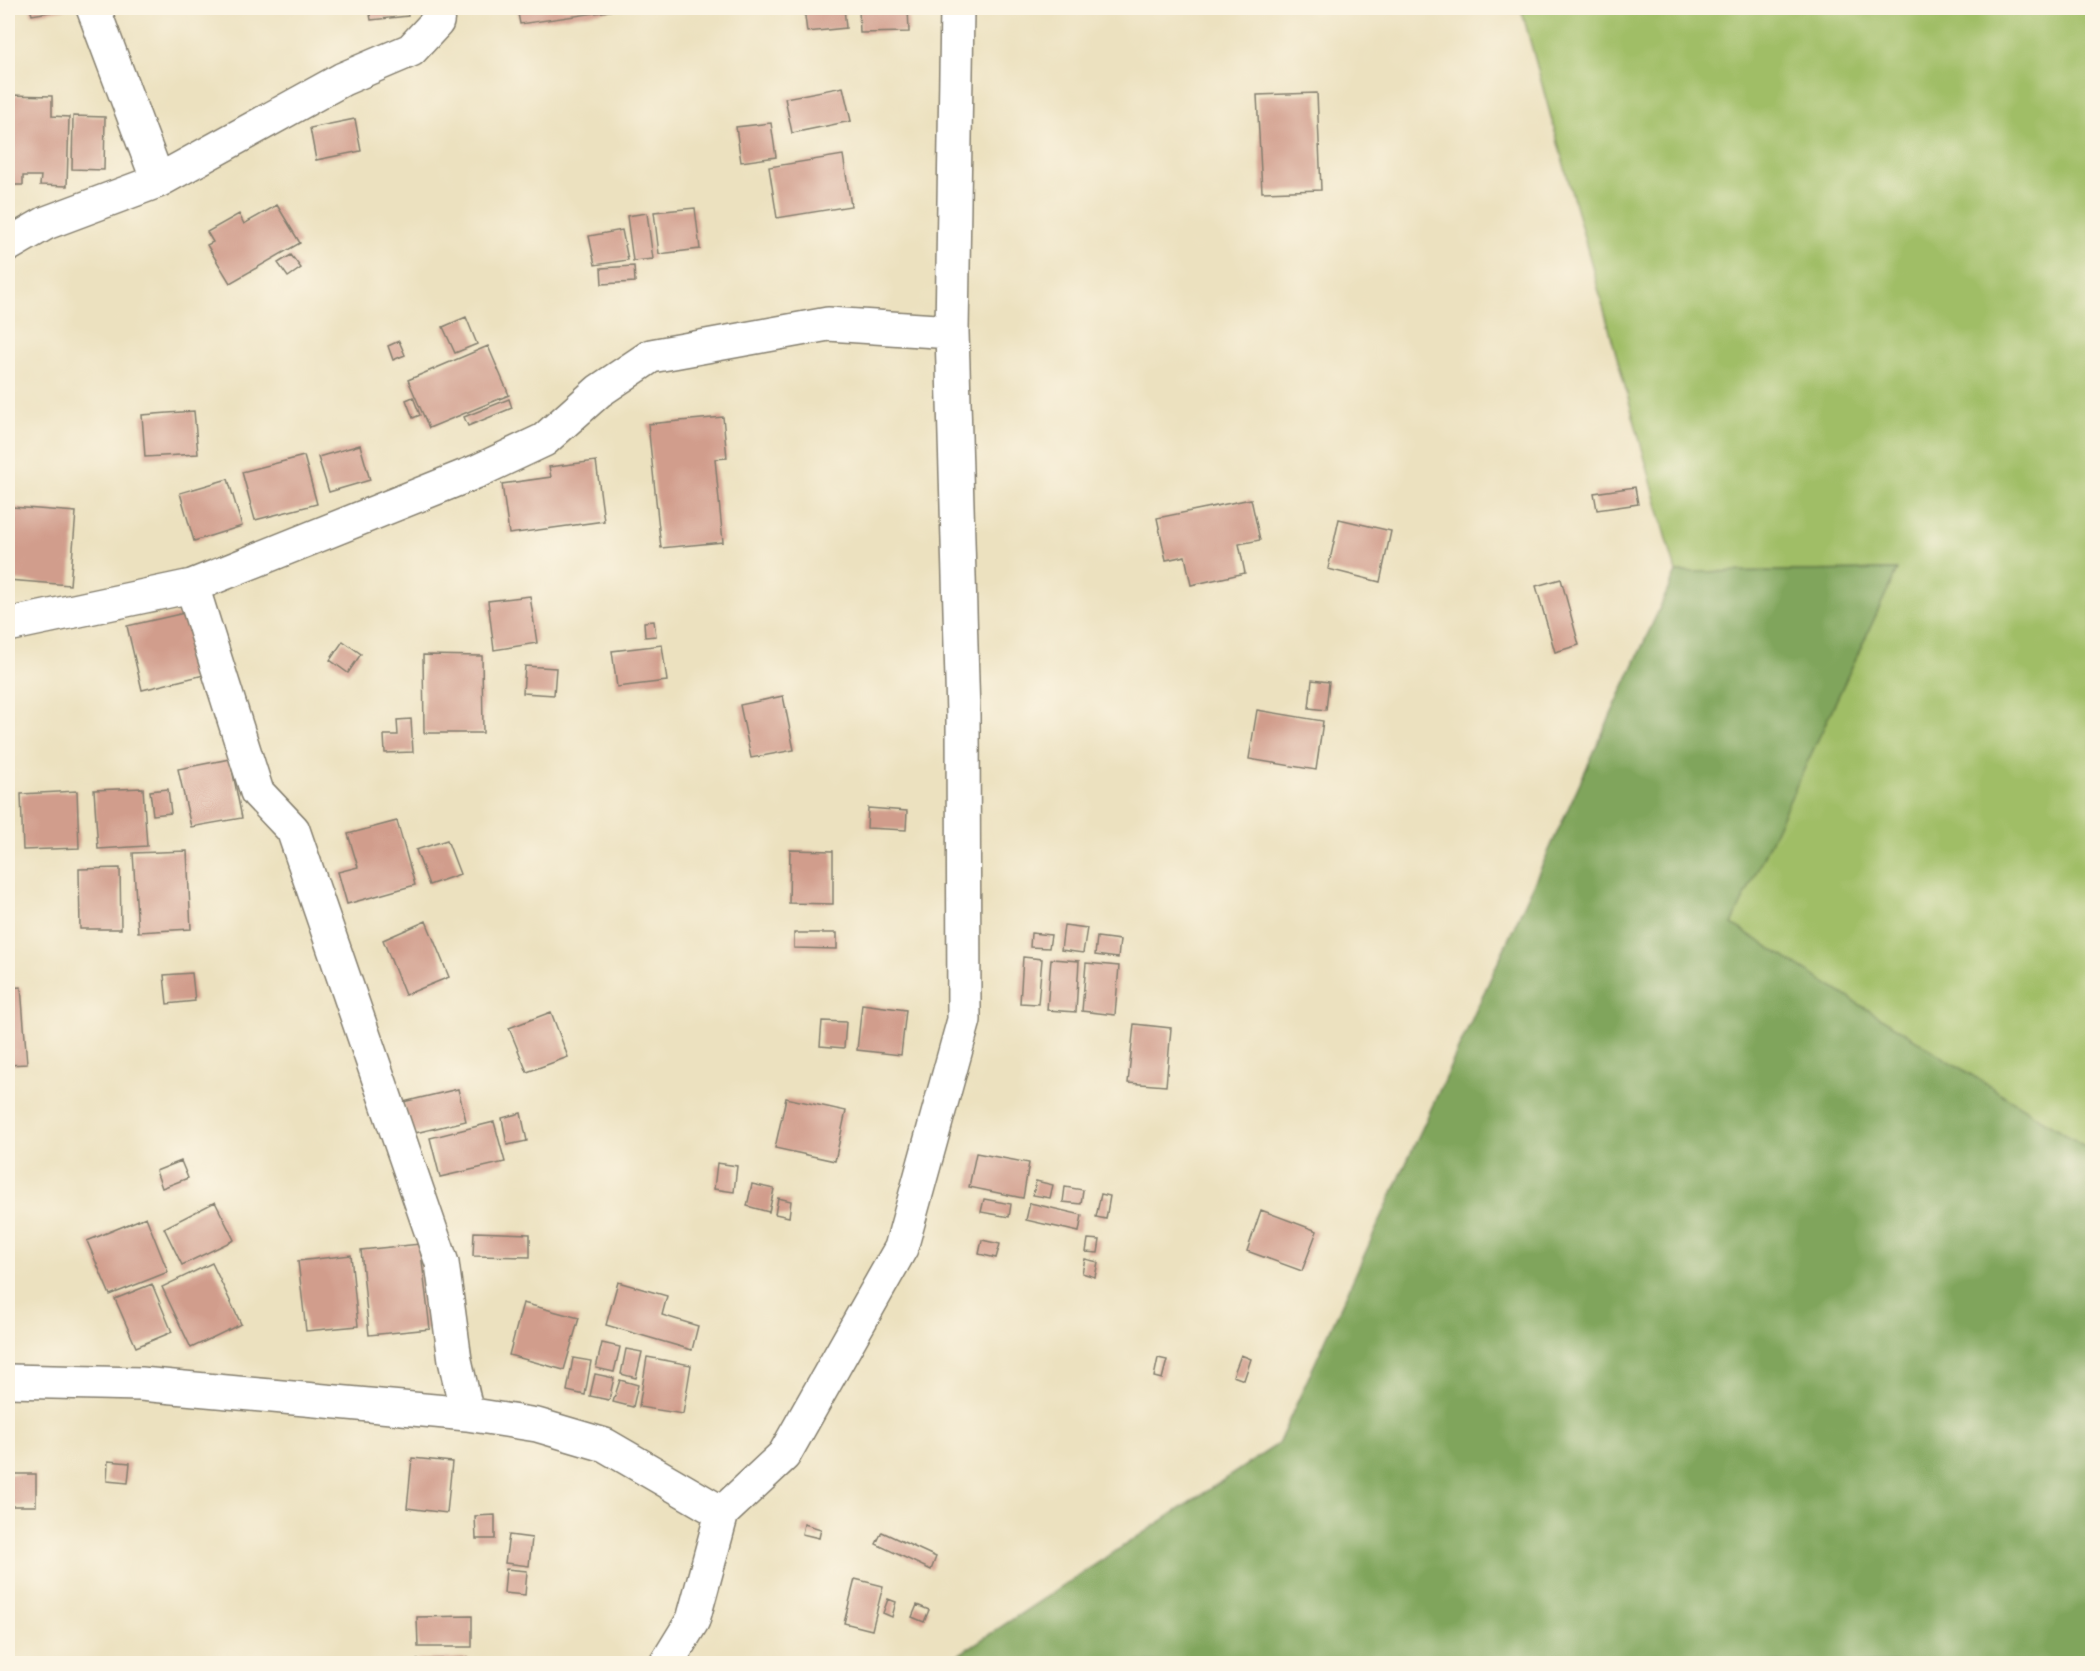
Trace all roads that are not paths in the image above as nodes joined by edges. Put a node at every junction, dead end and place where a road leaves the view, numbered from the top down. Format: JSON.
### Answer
{"nodes":[{"id":1,"x":93,"y":8,"type":"edge"},
{"id":2,"x":439,"y":8,"type":"edge"},
{"id":3,"x":957,"y":8,"type":"edge"},
{"id":4,"x":158,"y":181,"type":"junction"},
{"id":5,"x":8,"y":244,"type":"edge"},
{"id":6,"x":952,"y":332,"type":"junction"},
{"id":7,"x":192,"y":586,"type":"junction"},
{"id":8,"x":8,"y":625,"type":"edge"},
{"id":9,"x":8,"y":1381,"type":"edge"},
{"id":10,"x":467,"y":1414,"type":"junction"},
{"id":11,"x":722,"y":1513,"type":"junction"},
{"id":12,"x":666,"y":1664,"type":"edge"}],
"edges":[{"from":1,"to":4,"type":"street"},
{"from":2,"to":4,"type":"street"},
{"from":3,"to":6,"type":"street"},
{"from":4,"to":5,"type":"street"},
{"from":6,"to":7,"type":"street"},
{"from":6,"to":11,"type":"street"},
{"from":7,"to":8,"type":"street"},
{"from":7,"to":10,"type":"street"},
{"from":9,"to":10,"type":"street"},
{"from":10,"to":11,"type":"street"},
{"from":11,"to":12,"type":"street"}]}
